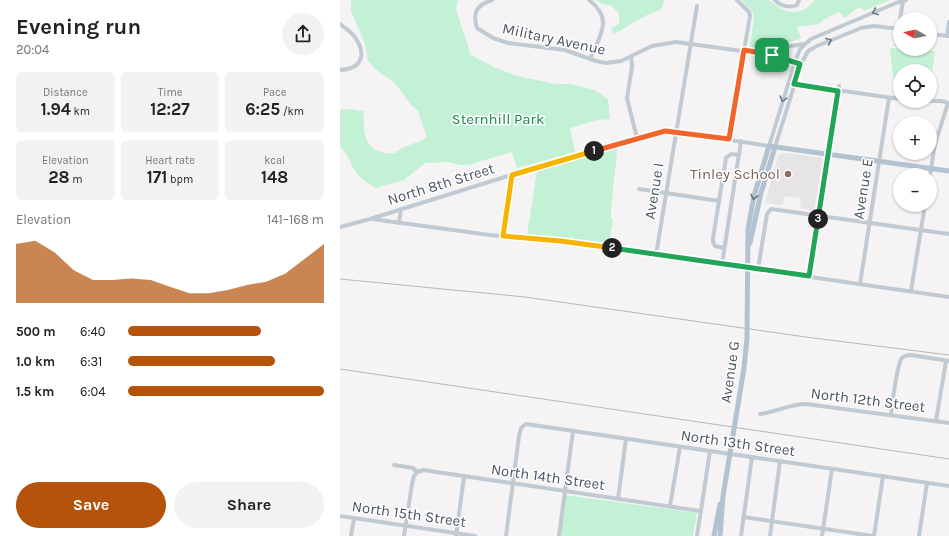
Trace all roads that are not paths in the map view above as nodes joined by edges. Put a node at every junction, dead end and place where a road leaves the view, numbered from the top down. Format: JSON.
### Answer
{"nodes":[{"id":1,"x":492,"y":0,"type":"edge"},
{"id":2,"x":589,"y":0,"type":"edge"},
{"id":3,"x":737,"y":0,"type":"edge"},
{"id":4,"x":774,"y":0,"type":"edge"},
{"id":5,"x":799,"y":0,"type":"edge"},
{"id":6,"x":904,"y":1,"type":"edge"},
{"id":7,"x":697,"y":6,"type":"dead end"},
{"id":8,"x":902,"y":12,"type":"edge"},
{"id":9,"x":949,"y":22,"type":"edge"},
{"id":10,"x":340,"y":24,"type":"edge"},
{"id":11,"x":893,"y":28,"type":"edge"},
{"id":12,"x":937,"y":35,"type":"edge"},
{"id":13,"x":948,"y":36,"type":"edge"},
{"id":14,"x":691,"y":43,"type":"junction"},
{"id":15,"x":805,"y":44,"type":"junction"},
{"id":16,"x":744,"y":50,"type":"junction"},
{"id":17,"x":772,"y":55,"type":"junction"},
{"id":18,"x":630,"y":56,"type":"junction"},
{"id":19,"x":590,"y":59,"type":"junction"},
{"id":20,"x":795,"y":62,"type":"junction"},
{"id":21,"x":800,"y":64,"type":"junction"},
{"id":22,"x":340,"y":70,"type":"edge"},
{"id":23,"x":794,"y":84,"type":"junction"},
{"id":24,"x":839,"y":86,"type":"dead end"},
{"id":25,"x":838,"y":91,"type":"junction"},
{"id":26,"x":889,"y":98,"type":"junction"},
{"id":27,"x":893,"y":98,"type":"edge"},
{"id":28,"x":937,"y":101,"type":"edge"},
{"id":29,"x":949,"y":103,"type":"edge"},
{"id":30,"x":676,"y":132,"type":"junction"},
{"id":31,"x":637,"y":138,"type":"junction"},
{"id":32,"x":729,"y":139,"type":"junction"},
{"id":33,"x":741,"y":141,"type":"junction"},
{"id":34,"x":769,"y":146,"type":"junction"},
{"id":35,"x":775,"y":147,"type":"junction"},
{"id":36,"x":828,"y":154,"type":"junction"},
{"id":37,"x":739,"y":155,"type":"junction"},
{"id":38,"x":880,"y":161,"type":"junction"},
{"id":39,"x":925,"y":168,"type":"edge"},
{"id":40,"x":931,"y":168,"type":"edge"},
{"id":41,"x":937,"y":170,"type":"edge"},
{"id":42,"x":949,"y":171,"type":"edge"},
{"id":43,"x":512,"y":175,"type":"junction"},
{"id":44,"x":639,"y":189,"type":"dead end"},
{"id":45,"x":666,"y":193,"type":"junction"},
{"id":46,"x":719,"y":201,"type":"junction"},
{"id":47,"x":401,"y":209,"type":"junction"},
{"id":48,"x":924,"y":212,"type":"edge"},
{"id":49,"x":818,"y":215,"type":"junction"},
{"id":50,"x":370,"y":219,"type":"junction"},
{"id":51,"x":870,"y":222,"type":"junction"},
{"id":52,"x":399,"y":223,"type":"junction"},
{"id":53,"x":340,"y":227,"type":"edge"},
{"id":54,"x":921,"y":230,"type":"junction"},
{"id":55,"x":949,"y":234,"type":"edge"},
{"id":56,"x":503,"y":236,"type":"junction"},
{"id":57,"x":724,"y":248,"type":"junction"},
{"id":58,"x":748,"y":250,"type":"junction"},
{"id":59,"x":656,"y":255,"type":"junction"},
{"id":60,"x":722,"y":264,"type":"junction"},
{"id":61,"x":758,"y":269,"type":"junction"},
{"id":62,"x":809,"y":276,"type":"junction"},
{"id":63,"x":860,"y":284,"type":"junction"},
{"id":64,"x":911,"y":291,"type":"junction"},
{"id":65,"x":949,"y":297,"type":"edge"},
{"id":66,"x":948,"y":361,"type":"edge"},
{"id":67,"x":760,"y":414,"type":"dead end"},
{"id":68,"x":891,"y":415,"type":"junction"},
{"id":69,"x":936,"y":421,"type":"junction"},
{"id":70,"x":949,"y":423,"type":"edge"},
{"id":71,"x":573,"y":431,"type":"junction"},
{"id":72,"x":626,"y":439,"type":"junction"},
{"id":73,"x":680,"y":447,"type":"junction"},
{"id":74,"x":710,"y":451,"type":"junction"},
{"id":75,"x":752,"y":457,"type":"junction"},
{"id":76,"x":780,"y":461,"type":"junction"},
{"id":77,"x":394,"y":465,"type":"dead end"},
{"id":78,"x":832,"y":469,"type":"junction"},
{"id":79,"x":417,"y":472,"type":"junction"},
{"id":80,"x":464,"y":476,"type":"junction"},
{"id":81,"x":883,"y":476,"type":"junction"},
{"id":82,"x":512,"y":483,"type":"junction"},
{"id":83,"x":927,"y":483,"type":"junction"},
{"id":84,"x":949,"y":486,"type":"edge"},
{"id":85,"x":565,"y":491,"type":"junction"},
{"id":86,"x":723,"y":496,"type":"junction"},
{"id":87,"x":618,"y":499,"type":"junction"},
{"id":88,"x":670,"y":506,"type":"junction"},
{"id":89,"x":700,"y":511,"type":"junction"},
{"id":90,"x":340,"y":516,"type":"edge"},
{"id":91,"x":743,"y":517,"type":"junction"},
{"id":92,"x":354,"y":518,"type":"junction"},
{"id":93,"x":772,"y":521,"type":"junction"},
{"id":94,"x":406,"y":526,"type":"junction"},
{"id":95,"x":823,"y":529,"type":"junction"},
{"id":96,"x":456,"y":535,"type":"edge"},
{"id":97,"x":351,"y":536,"type":"edge"},
{"id":98,"x":404,"y":536,"type":"edge"},
{"id":99,"x":475,"y":536,"type":"edge"},
{"id":100,"x":506,"y":536,"type":"edge"},
{"id":101,"x":559,"y":536,"type":"edge"},
{"id":102,"x":697,"y":536,"type":"edge"},
{"id":103,"x":714,"y":536,"type":"edge"},
{"id":104,"x":720,"y":536,"type":"edge"},
{"id":105,"x":740,"y":536,"type":"edge"},
{"id":106,"x":770,"y":536,"type":"edge"},
{"id":107,"x":822,"y":536,"type":"edge"},
{"id":108,"x":873,"y":536,"type":"edge"},
{"id":109,"x":919,"y":536,"type":"edge"}],
"edges":[{"from":1,"to":19,"type":"street","name":"Military Avenue"},
{"from":2,"to":19,"type":"street"},
{"from":3,"to":16,"type":"street"},
{"from":4,"to":5,"type":"street"},
{"from":6,"to":8,"type":"street"},
{"from":6,"to":15,"type":"street","one_way":true},
{"from":7,"to":14,"type":"street","name":"Avenue I"},
{"from":9,"to":13,"type":"street"},
{"from":10,"to":22,"type":"street"},
{"from":21,"to":11,"type":"street","one_way":true},
{"from":12,"to":13,"type":"street"},
{"from":14,"to":16,"type":"street","name":"Military Avenue"},
{"from":14,"to":18,"type":"street","name":"Military Avenue"},
{"from":14,"to":30,"type":"street","name":"Avenue I"},
{"from":15,"to":17,"type":"street"},
{"from":15,"to":20,"type":"street","name":"Avenue G"},
{"from":16,"to":17,"type":"street","name":"Military Avenue"},
{"from":16,"to":32,"type":"street"},
{"from":17,"to":20,"type":"street","name":"Military Avenue"},
{"from":18,"to":19,"type":"street","name":"Military Avenue"},
{"from":18,"to":31,"type":"street"},
{"from":20,"to":21,"type":"street","name":"Military Avenue"},
{"from":20,"to":34,"type":"street","name":"Avenue G","one_way":true},
{"from":21,"to":23,"type":"street","name":"Avenue G"},
{"from":23,"to":25,"type":"street"},
{"from":23,"to":35,"type":"street","name":"Avenue G"},
{"from":24,"to":25,"type":"street"},
{"from":25,"to":26,"type":"street"},
{"from":25,"to":36,"type":"street"},
{"from":26,"to":27,"type":"street"},
{"from":26,"to":38,"type":"street","name":"Avenue E"},
{"from":28,"to":29,"type":"street"},
{"from":29,"to":40,"type":"street"},
{"from":30,"to":31,"type":"street","name":"North 8th Street"},
{"from":30,"to":32,"type":"street","name":"North 8th Street"},
{"from":30,"to":45,"type":"street","name":"Avenue I"},
{"from":31,"to":43,"type":"street","name":"North 8th Street"},
{"from":32,"to":33,"type":"street","name":"North 8th Street"},
{"from":33,"to":34,"type":"street","name":"North 8th Street"},
{"from":33,"to":37,"type":"street"},
{"from":34,"to":35,"type":"main road","name":"North 8th Street"},
{"from":34,"to":58,"type":"main road","name":"Avenue G","one_way":true},
{"from":35,"to":36,"type":"main road","name":"North 8th Street"},
{"from":35,"to":58,"type":"main road","name":"Avenue G"},
{"from":36,"to":38,"type":"main road","name":"North 8th Street"},
{"from":36,"to":49,"type":"street"},
{"from":37,"to":46,"type":"street"},
{"from":37,"to":57,"type":"street"},
{"from":38,"to":39,"type":"main road","name":"North 8th Street"},
{"from":38,"to":51,"type":"street","name":"Avenue E"},
{"from":41,"to":42,"type":"main road","name":"North 8th Street"},
{"from":43,"to":47,"type":"street","name":"North 8th Street"},
{"from":43,"to":56,"type":"street"},
{"from":44,"to":45,"type":"street"},
{"from":45,"to":46,"type":"street"},
{"from":45,"to":59,"type":"street","name":"Avenue I"},
{"from":46,"to":57,"type":"street"},
{"from":47,"to":50,"type":"street","name":"North 8th Street"},
{"from":47,"to":52,"type":"street"},
{"from":48,"to":54,"type":"street"},
{"from":49,"to":51,"type":"street"},
{"from":49,"to":61,"type":"street"},
{"from":49,"to":62,"type":"street"},
{"from":50,"to":52,"type":"street"},
{"from":50,"to":53,"type":"street","name":"North 8th Street"},
{"from":51,"to":54,"type":"street"},
{"from":51,"to":63,"type":"street","name":"Avenue E"},
{"from":52,"to":56,"type":"street"},
{"from":54,"to":55,"type":"street"},
{"from":54,"to":64,"type":"street"},
{"from":56,"to":59,"type":"street"},
{"from":57,"to":60,"type":"street"},
{"from":58,"to":86,"type":"main road","name":"Avenue G"},
{"from":59,"to":60,"type":"street"},
{"from":60,"to":61,"type":"street"},
{"from":61,"to":62,"type":"street"},
{"from":62,"to":63,"type":"street"},
{"from":63,"to":64,"type":"street"},
{"from":64,"to":65,"type":"street"},
{"from":66,"to":68,"type":"street"},
{"from":66,"to":69,"type":"street"},
{"from":67,"to":68,"type":"street","name":"North 12th Street"},
{"from":68,"to":69,"type":"street","name":"North 12th Street"},
{"from":69,"to":70,"type":"street","name":"North 12th Street"},
{"from":71,"to":72,"type":"street","name":"North 13th Street"},
{"from":71,"to":82,"type":"street","name":"North 13th Street"},
{"from":71,"to":85,"type":"street"},
{"from":72,"to":73,"type":"street","name":"North 13th Street"},
{"from":72,"to":87,"type":"street"},
{"from":73,"to":74,"type":"street","name":"North 13th Street"},
{"from":73,"to":88,"type":"street"},
{"from":74,"to":75,"type":"street","name":"North 13th Street"},
{"from":74,"to":89,"type":"street"},
{"from":75,"to":76,"type":"street","name":"North 13th Street"},
{"from":75,"to":91,"type":"street"},
{"from":76,"to":78,"type":"street","name":"North 13th Street"},
{"from":76,"to":93,"type":"street"},
{"from":77,"to":79,"type":"street","name":"North 14th Street"},
{"from":78,"to":81,"type":"street","name":"North 13th Street"},
{"from":78,"to":95,"type":"street"},
{"from":79,"to":80,"type":"street","name":"North 14th Street"},
{"from":79,"to":94,"type":"street"},
{"from":80,"to":82,"type":"street","name":"North 14th Street"},
{"from":80,"to":96,"type":"street"},
{"from":81,"to":83,"type":"street","name":"North 13th Street"},
{"from":81,"to":108,"type":"street"},
{"from":82,"to":85,"type":"street","name":"North 14th Street"},
{"from":82,"to":100,"type":"street"},
{"from":83,"to":84,"type":"street","name":"North 13th Street"},
{"from":83,"to":109,"type":"street"},
{"from":85,"to":87,"type":"street","name":"North 14th Street"},
{"from":85,"to":101,"type":"street"},
{"from":86,"to":103,"type":"main road","name":"Avenue G"},
{"from":86,"to":104,"type":"main road","name":"Avenue G"},
{"from":87,"to":88,"type":"street","name":"North 14th Street"},
{"from":88,"to":89,"type":"street","name":"North 14th Street"},
{"from":89,"to":102,"type":"street"},
{"from":90,"to":92,"type":"street","name":"North 15th Street"},
{"from":91,"to":93,"type":"street"},
{"from":91,"to":105,"type":"street"},
{"from":92,"to":94,"type":"street","name":"North 15th Street"},
{"from":92,"to":97,"type":"street"},
{"from":93,"to":95,"type":"street"},
{"from":93,"to":106,"type":"street"},
{"from":94,"to":96,"type":"street","name":"North 15th Street"},
{"from":94,"to":98,"type":"street"},
{"from":95,"to":107,"type":"street"},
{"from":95,"to":108,"type":"street"},
{"from":96,"to":99,"type":"street","name":"North 15th Street"}]}
